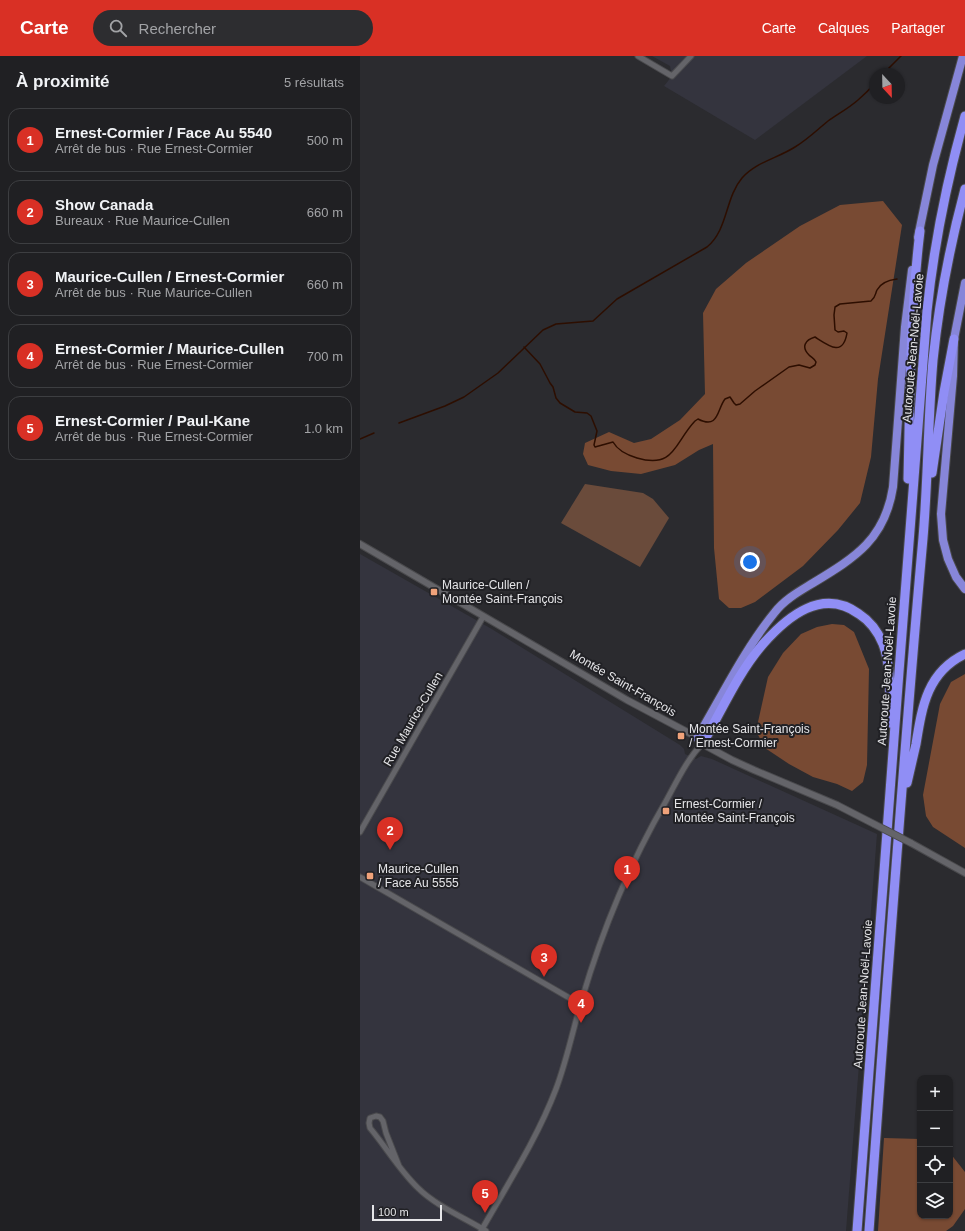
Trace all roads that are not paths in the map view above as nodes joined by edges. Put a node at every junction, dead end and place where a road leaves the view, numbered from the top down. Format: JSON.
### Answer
{"nodes":[{"id":1,"x":638,"y":56,"type":"edge"},
{"id":2,"x":691,"y":56,"type":"edge"},
{"id":3,"x":964,"y":57,"type":"edge"},
{"id":4,"x":965,"y":116,"type":"edge"},
{"id":5,"x":965,"y":189,"type":"edge"},
{"id":6,"x":920,"y":230,"type":"junction"},
{"id":7,"x":965,"y":283,"type":"edge"},
{"id":8,"x":954,"y":339,"type":"junction"},
{"id":9,"x":924,"y":522,"type":"junction"},
{"id":10,"x":360,"y":544,"type":"edge"},
{"id":11,"x":905,"y":586,"type":"junction"},
{"id":12,"x":965,"y":589,"type":"edge"},
{"id":13,"x":483,"y":617,"type":"junction"},
{"id":14,"x":965,"y":654,"type":"edge"},
{"id":15,"x":700,"y":741,"type":"junction"},
{"id":16,"x":892,"y":774,"type":"junction"},
{"id":17,"x":900,"y":815,"type":"junction"},
{"id":18,"x":360,"y":832,"type":"edge"},
{"id":19,"x":965,"y":873,"type":"edge"},
{"id":20,"x":360,"y":877,"type":"edge"},
{"id":21,"x":581,"y":1003,"type":"junction"},
{"id":22,"x":399,"y":1166,"type":"junction"},
{"id":23,"x":483,"y":1230,"type":"edge"},
{"id":24,"x":857,"y":1231,"type":"edge"},
{"id":25,"x":869,"y":1231,"type":"edge"}],
"edges":[{"from":1,"to":2,"type":"street"},
{"from":3,"to":6,"type":"highway"},
{"from":4,"to":11,"type":"highway","name":"Autoroute Jean-Noël-Lavoie"},
{"from":5,"to":9,"type":"highway","name":"Autoroute Jean-Noël-Lavoie"},
{"from":6,"to":11,"type":"highway"},
{"from":6,"to":15,"type":"highway"},
{"from":7,"to":8,"type":"highway"},
{"from":8,"to":9,"type":"highway"},
{"from":8,"to":12,"type":"highway"},
{"from":9,"to":17,"type":"highway","name":"Autoroute Jean-Noël-Lavoie"},
{"from":10,"to":13,"type":"street","name":"Montée Saint-François"},
{"from":11,"to":16,"type":"highway","name":"Autoroute Jean-Noël-Lavoie"},
{"from":13,"to":15,"type":"street","name":"Montée Saint-François"},
{"from":13,"to":18,"type":"street","name":"Rue Maurice-Cullen"},
{"from":14,"to":17,"type":"highway"},
{"from":15,"to":16,"type":"highway"},
{"from":15,"to":19,"type":"street","name":"Montée Saint-François","bridge":true},
{"from":15,"to":21,"type":"street"},
{"from":16,"to":24,"type":"highway","name":"Autoroute Jean-Noël-Lavoie"},
{"from":17,"to":25,"type":"highway","name":"Autoroute Jean-Noël-Lavoie"},
{"from":20,"to":21,"type":"street"},
{"from":21,"to":23,"type":"street"},
{"from":22,"to":22,"type":"street"},
{"from":22,"to":23,"type":"street"}]}
